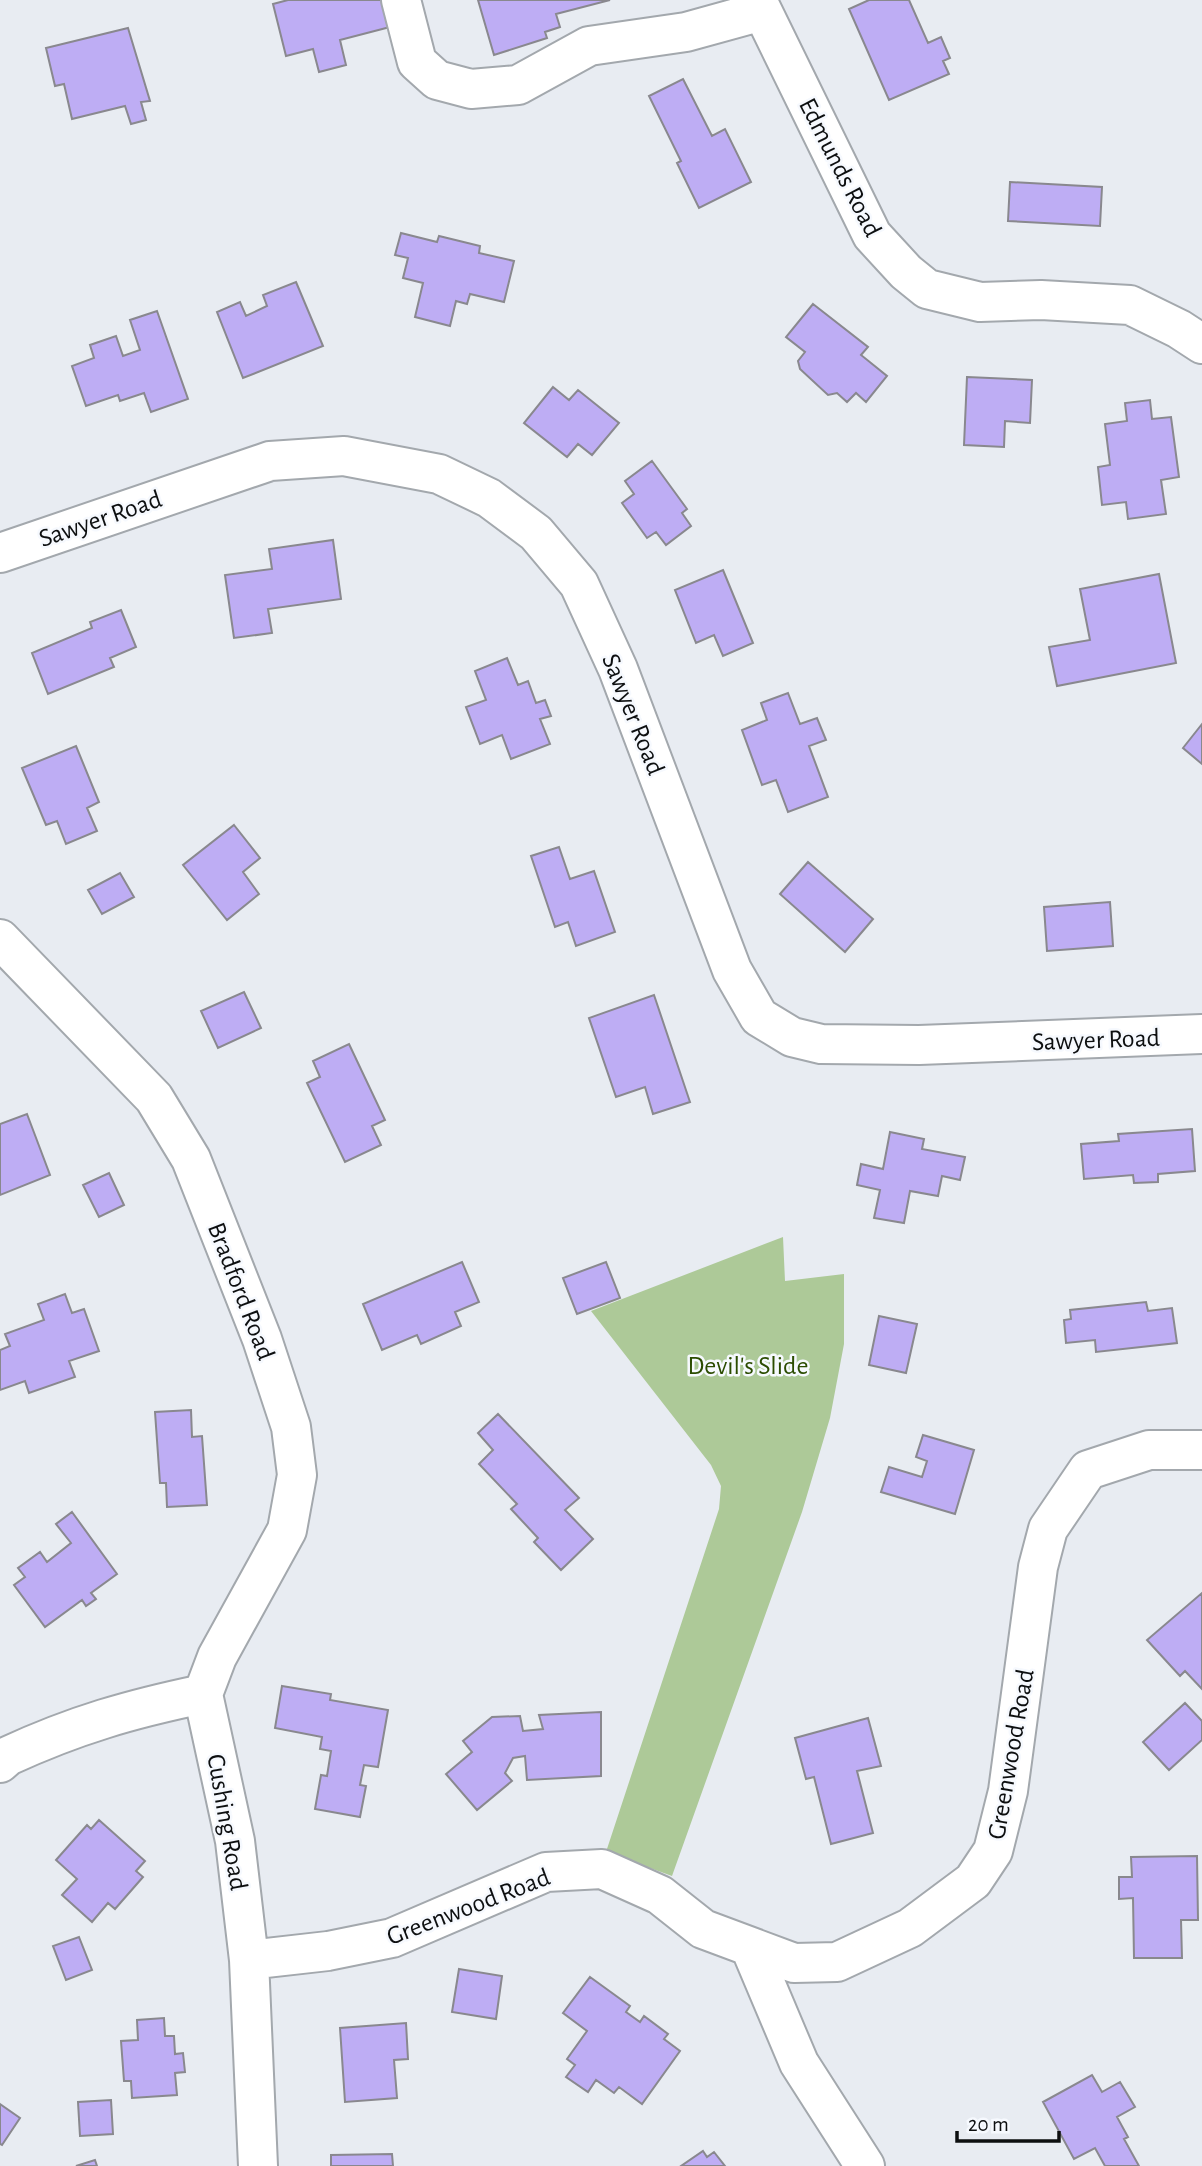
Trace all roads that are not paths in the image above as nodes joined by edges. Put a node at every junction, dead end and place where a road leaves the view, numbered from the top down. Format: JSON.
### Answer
{"nodes":[{"id":1,"x":401,"y":0,"type":"edge"},
{"id":2,"x":760,"y":5,"type":"edge"},
{"id":3,"x":1202,"y":344,"type":"edge"},
{"id":4,"x":0,"y":553,"type":"edge"},
{"id":5,"x":0,"y":939,"type":"edge"},
{"id":6,"x":1202,"y":1034,"type":"edge"},
{"id":7,"x":1202,"y":1450,"type":"edge"},
{"id":8,"x":203,"y":1695,"type":"junction"},
{"id":9,"x":0,"y":1763,"type":"edge"},
{"id":10,"x":750,"y":1947,"type":"junction"},
{"id":11,"x":249,"y":1960,"type":"junction"},
{"id":12,"x":258,"y":2166,"type":"edge"},
{"id":13,"x":865,"y":2166,"type":"edge"}],
"edges":[{"from":1,"to":2,"type":"street"},
{"from":2,"to":3,"type":"street","name":"Edmunds Road"},
{"from":4,"to":6,"type":"street","name":"Sawyer Road"},
{"from":5,"to":8,"type":"street","name":"Bradford Road"},
{"from":7,"to":10,"type":"street","name":"Greenwood Road"},
{"from":8,"to":9,"type":"street"},
{"from":8,"to":11,"type":"street","name":"Cushing Road"},
{"from":10,"to":11,"type":"street","name":"Greenwood Road"},
{"from":10,"to":13,"type":"street"},
{"from":11,"to":12,"type":"street","name":"Cushing Road"}]}
